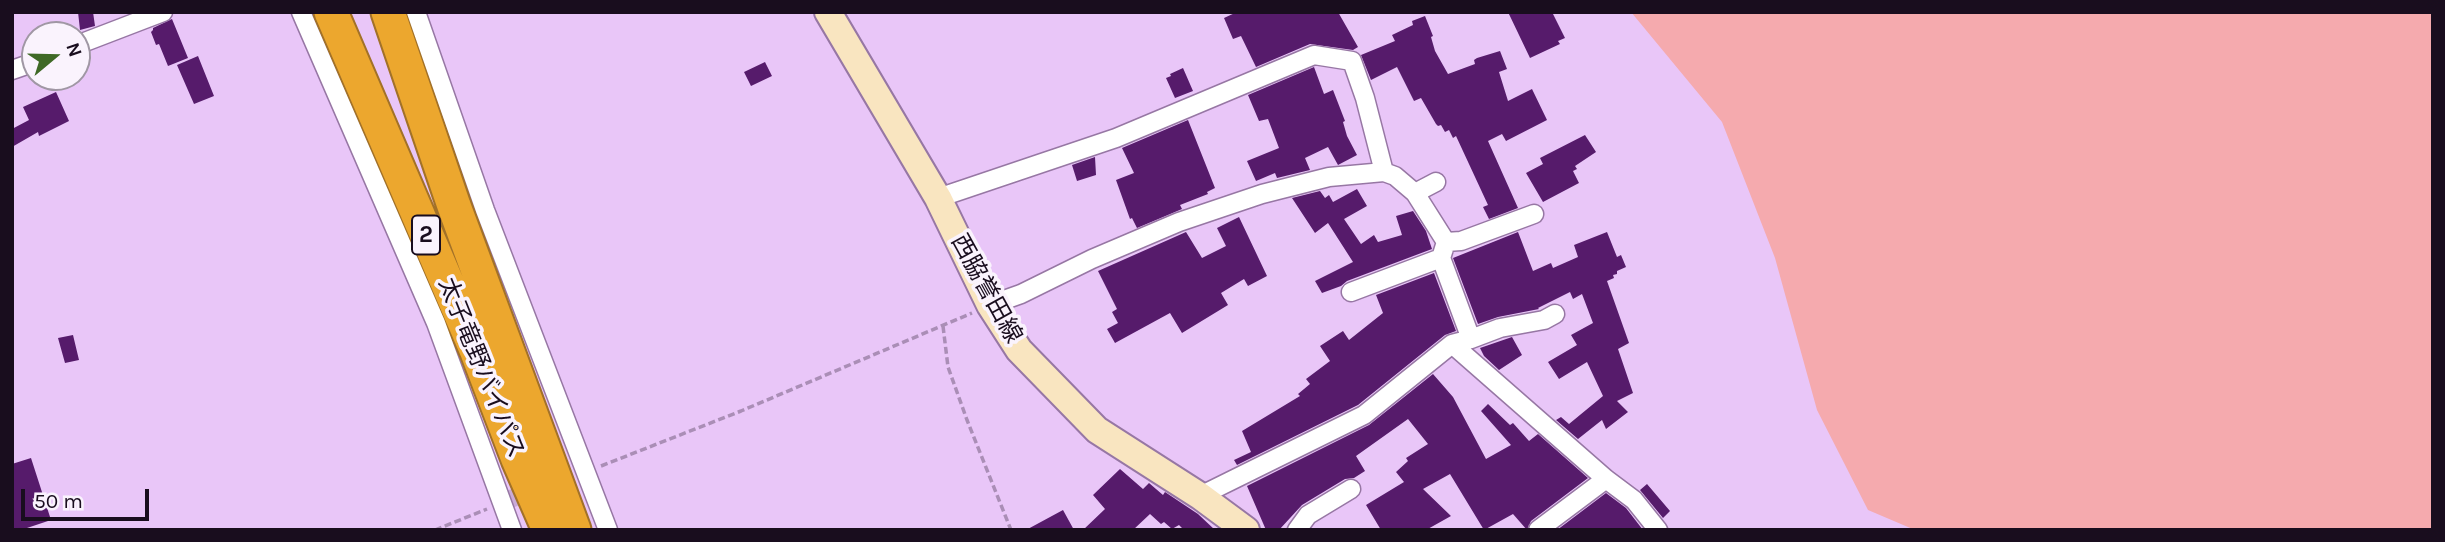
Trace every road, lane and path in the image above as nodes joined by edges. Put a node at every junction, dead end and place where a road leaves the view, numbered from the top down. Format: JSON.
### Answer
{"nodes":[{"id":1,"x":163,"y":12,"type":"edge"},
{"id":2,"x":302,"y":12,"type":"edge"},
{"id":3,"x":331,"y":12,"type":"edge"},
{"id":4,"x":388,"y":12,"type":"edge"},
{"id":5,"x":416,"y":12,"type":"edge"},
{"id":6,"x":828,"y":12,"type":"edge"},
{"id":7,"x":91,"y":40,"type":"edge"},
{"id":8,"x":1384,"y":172,"type":"junction"},
{"id":9,"x":1436,"y":182,"type":"dead end"},
{"id":10,"x":1415,"y":193,"type":"junction"},
{"id":11,"x":938,"y":198,"type":"junction"},
{"id":12,"x":1534,"y":214,"type":"dead end"},
{"id":13,"x":1443,"y":250,"type":"junction"},
{"id":14,"x":1351,"y":292,"type":"dead end"},
{"id":15,"x":990,"y":305,"type":"junction"},
{"id":16,"x":1555,"y":314,"type":"dead end"},
{"id":17,"x":943,"y":326,"type":"junction"},
{"id":18,"x":1471,"y":339,"type":"junction"},
{"id":19,"x":1452,"y":344,"type":"junction"},
{"id":20,"x":1606,"y":479,"type":"junction"},
{"id":21,"x":1351,"y":489,"type":"dead end"},
{"id":22,"x":1200,"y":496,"type":"junction"},
{"id":23,"x":542,"y":506,"type":"edge"},
{"id":24,"x":435,"y":530,"type":"edge"},
{"id":25,"x":574,"y":530,"type":"edge"},
{"id":26,"x":596,"y":530,"type":"edge"},
{"id":27,"x":608,"y":530,"type":"edge"},
{"id":28,"x":1012,"y":530,"type":"edge"},
{"id":29,"x":1246,"y":530,"type":"edge"},
{"id":30,"x":1297,"y":530,"type":"edge"},
{"id":31,"x":1538,"y":530,"type":"edge"},
{"id":32,"x":1658,"y":530,"type":"edge"}],
"edges":[{"from":1,"to":7,"type":"street"},
{"from":2,"to":23,"type":"street"},
{"from":3,"to":23,"type":"highway","name":"太子竜野バイパス","number":"2"},
{"from":4,"to":23,"type":"highway","name":"太子竜野バイパス","number":"2"},
{"from":5,"to":23,"type":"street"},
{"from":6,"to":11,"type":"main road","name":"西脇誉田線"},
{"from":8,"to":10,"type":"street"},
{"from":8,"to":11,"type":"street"},
{"from":8,"to":15,"type":"street"},
{"from":9,"to":10,"type":"street"},
{"from":10,"to":13,"type":"street"},
{"from":11,"to":15,"type":"main road","name":"西脇誉田線"},
{"from":12,"to":13,"type":"street"},
{"from":13,"to":14,"type":"street"},
{"from":13,"to":18,"type":"street"},
{"from":15,"to":17,"type":"path"},
{"from":15,"to":22,"type":"main road","name":"西脇誉田線"},
{"from":16,"to":18,"type":"street"},
{"from":17,"to":23,"type":"path"},
{"from":17,"to":28,"type":"path"},
{"from":18,"to":19,"type":"street"},
{"from":19,"to":20,"type":"street"},
{"from":19,"to":22,"type":"street"},
{"from":20,"to":31,"type":"street"},
{"from":20,"to":32,"type":"street"},
{"from":21,"to":30,"type":"street"},
{"from":22,"to":29,"type":"main road","name":"西脇誉田線"},
{"from":23,"to":24,"type":"path"},
{"from":23,"to":25,"type":"highway","name":"太子竜野バイパス","number":"2"},
{"from":23,"to":26,"type":"highway"},
{"from":23,"to":27,"type":"street"}]}
